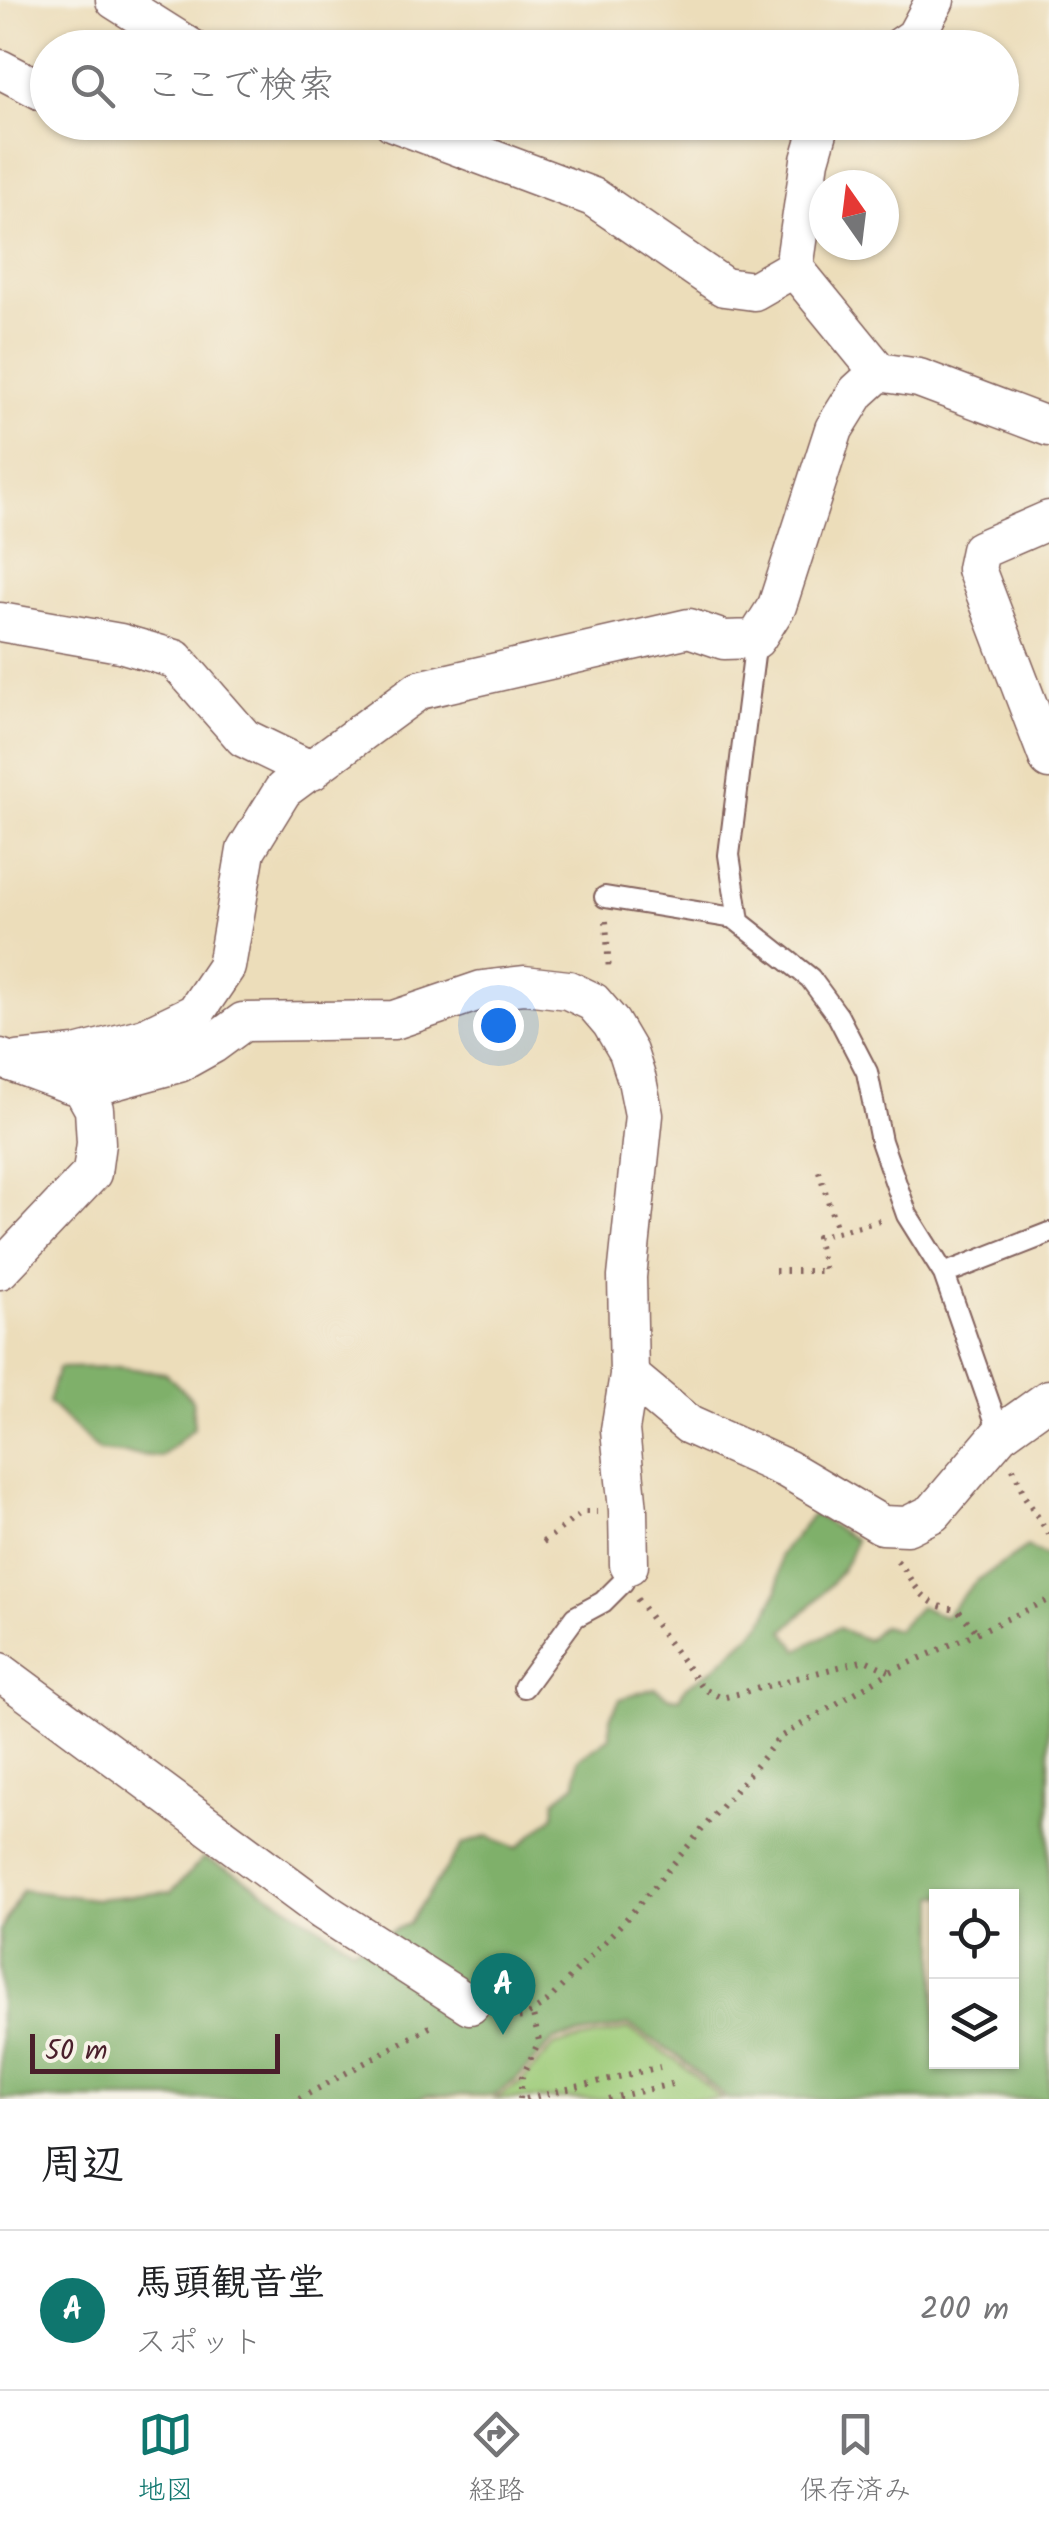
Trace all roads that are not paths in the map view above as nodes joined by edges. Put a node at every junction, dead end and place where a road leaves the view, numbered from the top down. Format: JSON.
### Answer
{"nodes":[{"id":1,"x":115,"y":0,"type":"edge"},
{"id":2,"x":934,"y":0,"type":"edge"},
{"id":3,"x":163,"y":30,"type":"edge"},
{"id":4,"x":919,"y":30,"type":"edge"},
{"id":5,"x":0,"y":69,"type":"edge"},
{"id":6,"x":30,"y":85,"type":"edge"},
{"id":7,"x":441,"y":140,"type":"edge"},
{"id":8,"x":816,"y":140,"type":"edge"},
{"id":9,"x":794,"y":268,"type":"junction"},
{"id":10,"x":878,"y":372,"type":"junction"},
{"id":11,"x":1049,"y":427,"type":"edge"},
{"id":12,"x":1049,"y":520,"type":"edge"},
{"id":13,"x":0,"y":622,"type":"edge"},
{"id":14,"x":756,"y":639,"type":"junction"},
{"id":15,"x":1049,"y":760,"type":"edge"},
{"id":16,"x":312,"y":770,"type":"junction"},
{"id":17,"x":605,"y":897,"type":"road end"},
{"id":18,"x":739,"y":922,"type":"junction"},
{"id":19,"x":5,"y":1060,"type":"edge"},
{"id":20,"x":80,"y":1084,"type":"junction"},
{"id":21,"x":1049,"y":1233,"type":"edge"},
{"id":22,"x":0,"y":1270,"type":"edge"},
{"id":23,"x":944,"y":1274,"type":"junction"},
{"id":24,"x":629,"y":1375,"type":"junction"},
{"id":25,"x":1049,"y":1399,"type":"edge"},
{"id":26,"x":1000,"y":1434,"type":"junction"},
{"id":27,"x":626,"y":1573,"type":"joint"},
{"id":28,"x":0,"y":1672,"type":"edge"},
{"id":29,"x":524,"y":1687,"type":"dead end"},
{"id":30,"x":470,"y":2005,"type":"road end"}],
"edges":[{"from":1,"to":3,"type":"street"},
{"from":2,"to":4,"type":"street"},
{"from":5,"to":6,"type":"street"},
{"from":7,"to":9,"type":"street"},
{"from":8,"to":9,"type":"street"},
{"from":9,"to":10,"type":"street"},
{"from":10,"to":11,"type":"street"},
{"from":10,"to":14,"type":"street"},
{"from":12,"to":15,"type":"street"},
{"from":13,"to":16,"type":"street"},
{"from":14,"to":16,"type":"street"},
{"from":14,"to":18,"type":"lane"},
{"from":16,"to":19,"type":"street"},
{"from":17,"to":18,"type":"lane"},
{"from":18,"to":23,"type":"lane"},
{"from":19,"to":20,"type":"street"},
{"from":20,"to":22,"type":"street"},
{"from":20,"to":24,"type":"street"},
{"from":21,"to":23,"type":"lane"},
{"from":23,"to":26,"type":"lane"},
{"from":24,"to":26,"type":"street"},
{"from":24,"to":27,"type":"street"},
{"from":25,"to":26,"type":"street"},
{"from":27,"to":29,"type":"lane"},
{"from":28,"to":30,"type":"street"}]}
